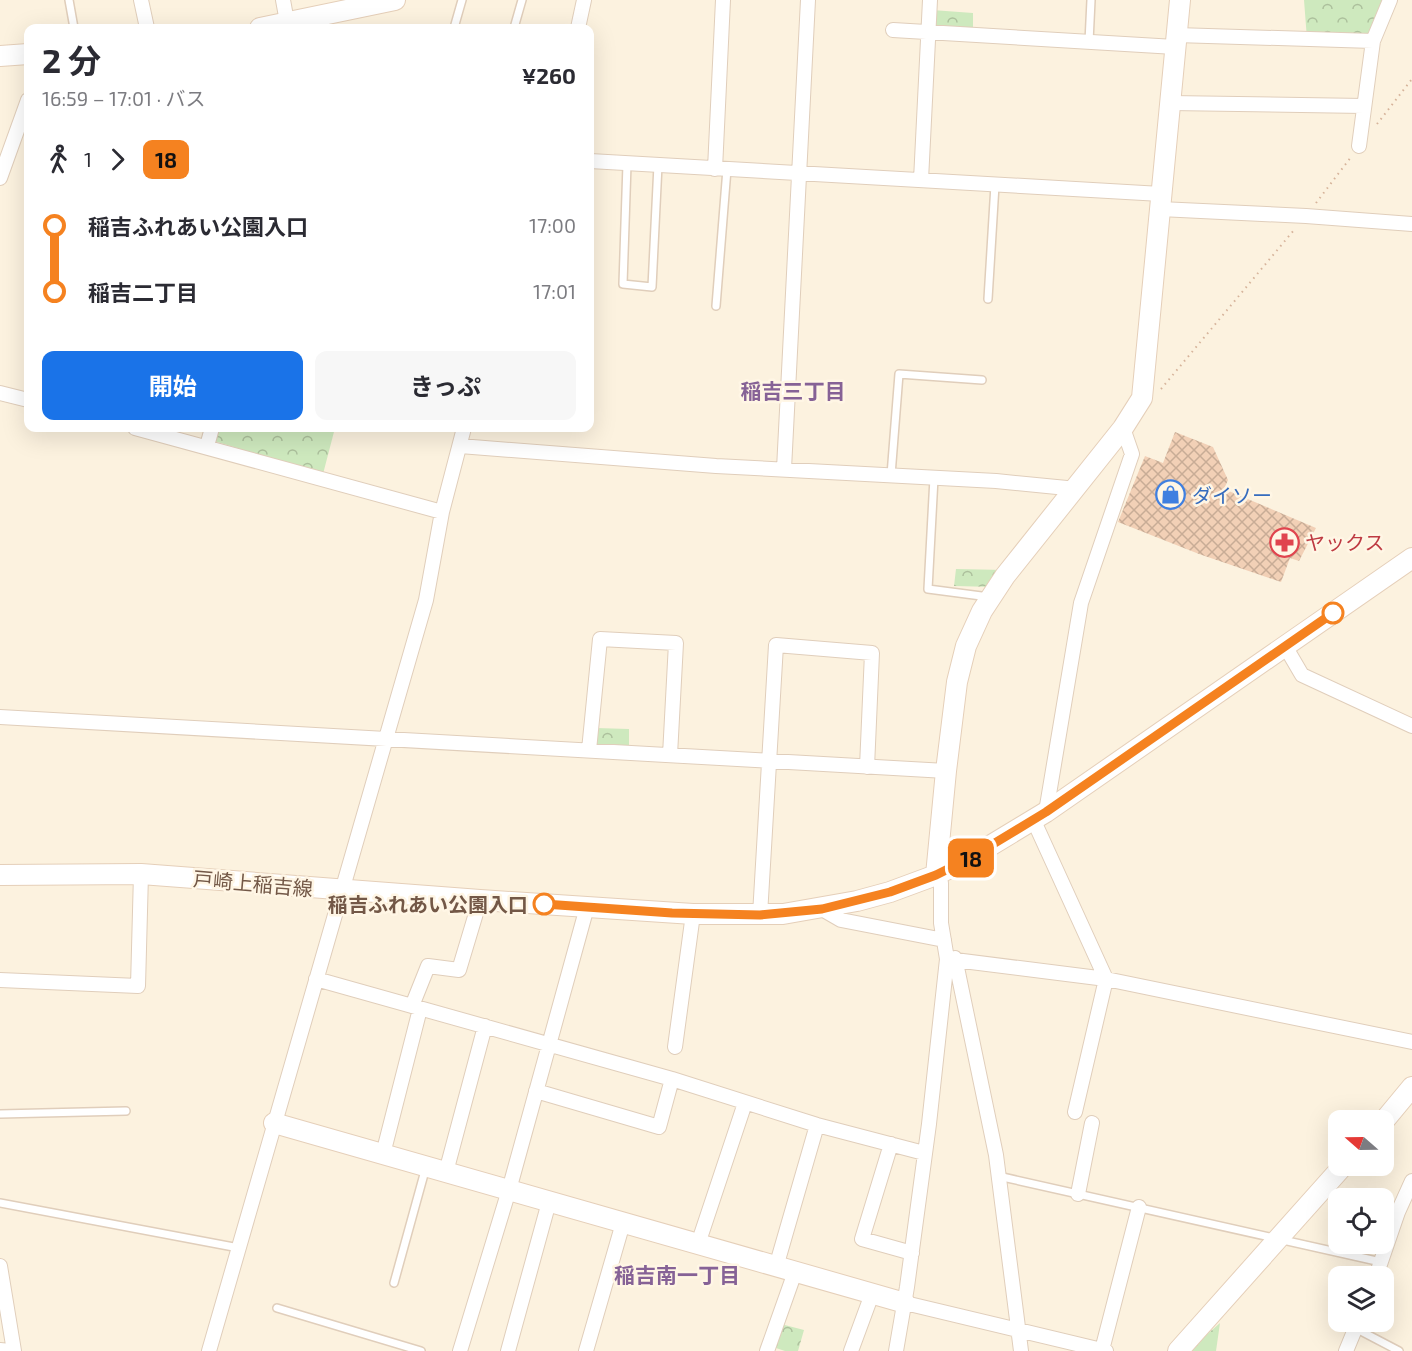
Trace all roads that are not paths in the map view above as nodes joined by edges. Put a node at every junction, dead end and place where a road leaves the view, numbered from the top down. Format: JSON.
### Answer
{"nodes":[{"id":1,"x":69,"y":0,"type":"edge"},
{"id":2,"x":141,"y":0,"type":"edge"},
{"id":3,"x":283,"y":0,"type":"edge"},
{"id":4,"x":395,"y":0,"type":"edge"},
{"id":5,"x":462,"y":0,"type":"edge"},
{"id":6,"x":522,"y":0,"type":"edge"},
{"id":7,"x":584,"y":0,"type":"edge"},
{"id":8,"x":723,"y":0,"type":"edge"},
{"id":9,"x":808,"y":0,"type":"edge"},
{"id":10,"x":930,"y":0,"type":"edge"},
{"id":11,"x":1091,"y":0,"type":"edge"},
{"id":12,"x":1180,"y":0,"type":"edge"},
{"id":13,"x":1390,"y":0,"type":"edge"},
{"id":14,"x":323,"y":21,"type":"edge"},
{"id":15,"x":287,"y":22,"type":"junction"},
{"id":16,"x":73,"y":24,"type":"edge"},
{"id":17,"x":146,"y":24,"type":"edge"},
{"id":18,"x":278,"y":24,"type":"edge"},
{"id":19,"x":455,"y":24,"type":"edge"},
{"id":20,"x":515,"y":24,"type":"edge"},
{"id":21,"x":579,"y":24,"type":"edge"},
{"id":22,"x":893,"y":30,"type":"dead end"},
{"id":23,"x":928,"y":32,"type":"junction"},
{"id":24,"x":1176,"y":41,"type":"junction"},
{"id":25,"x":1372,"y":41,"type":"junction"},
{"id":26,"x":1089,"y":42,"type":"junction"},
{"id":27,"x":1,"y":54,"type":"edge"},
{"id":28,"x":24,"y":54,"type":"edge"},
{"id":29,"x":1170,"y":102,"type":"junction"},
{"id":30,"x":1364,"y":106,"type":"junction"},
{"id":31,"x":24,"y":111,"type":"edge"},
{"id":32,"x":1359,"y":146,"type":"road end"},
{"id":33,"x":594,"y":161,"type":"edge"},
{"id":34,"x":627,"y":164,"type":"junction"},
{"id":35,"x":658,"y":165,"type":"junction"},
{"id":36,"x":721,"y":169,"type":"junction"},
{"id":37,"x":798,"y":173,"type":"junction"},
{"id":38,"x":0,"y":178,"type":"edge"},
{"id":39,"x":921,"y":180,"type":"junction"},
{"id":40,"x":995,"y":185,"type":"junction"},
{"id":41,"x":1160,"y":201,"type":"junction"},
{"id":42,"x":1412,"y":224,"type":"edge"},
{"id":43,"x":988,"y":299,"type":"dead end"},
{"id":44,"x":716,"y":306,"type":"dead end"},
{"id":45,"x":982,"y":380,"type":"dead end"},
{"id":46,"x":0,"y":393,"type":"edge"},
{"id":47,"x":24,"y":399,"type":"edge"},
{"id":48,"x":1124,"y":429,"type":"junction"},
{"id":49,"x":151,"y":432,"type":"edge"},
{"id":50,"x":211,"y":432,"type":"edge"},
{"id":51,"x":463,"y":432,"type":"edge"},
{"id":52,"x":207,"y":446,"type":"junction"},
{"id":53,"x":460,"y":446,"type":"junction"},
{"id":54,"x":784,"y":469,"type":"junction"},
{"id":55,"x":891,"y":475,"type":"junction"},
{"id":56,"x":934,"y":478,"type":"junction"},
{"id":57,"x":1077,"y":489,"type":"junction"},
{"id":58,"x":442,"y":512,"type":"junction"},
{"id":59,"x":1412,"y":558,"type":"edge"},
{"id":60,"x":991,"y":597,"type":"junction"},
{"id":61,"x":1285,"y":646,"type":"junction"},
{"id":62,"x":0,"y":717,"type":"edge"},
{"id":63,"x":1412,"y":726,"type":"edge"},
{"id":64,"x":385,"y":741,"type":"junction"},
{"id":65,"x":589,"y":750,"type":"junction"},
{"id":66,"x":670,"y":755,"type":"junction"},
{"id":67,"x":769,"y":762,"type":"junction"},
{"id":68,"x":867,"y":767,"type":"junction"},
{"id":69,"x":946,"y":771,"type":"junction"},
{"id":70,"x":1040,"y":816,"type":"junction"},
{"id":71,"x":141,"y":874,"type":"junction"},
{"id":72,"x":0,"y":875,"type":"edge"},
{"id":73,"x":936,"y":875,"type":"junction"},
{"id":74,"x":342,"y":890,"type":"junction"},
{"id":75,"x":480,"y":900,"type":"junction"},
{"id":76,"x":587,"y":907,"type":"junction"},
{"id":77,"x":822,"y":909,"type":"junction"},
{"id":78,"x":693,"y":914,"type":"junction"},
{"id":79,"x":760,"y":915,"type":"junction"},
{"id":80,"x":944,"y":940,"type":"junction"},
{"id":81,"x":951,"y":958,"type":"junction"},
{"id":82,"x":316,"y":979,"type":"junction"},
{"id":83,"x":1106,"y":979,"type":"junction"},
{"id":84,"x":0,"y":980,"type":"edge"},
{"id":85,"x":416,"y":1007,"type":"junction"},
{"id":86,"x":485,"y":1026,"type":"junction"},
{"id":87,"x":1412,"y":1042,"type":"edge"},
{"id":88,"x":549,"y":1045,"type":"junction"},
{"id":89,"x":675,"y":1047,"type":"dead end"},
{"id":90,"x":672,"y":1079,"type":"junction"},
{"id":91,"x":1412,"y":1087,"type":"edge"},
{"id":92,"x":536,"y":1091,"type":"junction"},
{"id":93,"x":745,"y":1103,"type":"junction"},
{"id":94,"x":1393,"y":1110,"type":"edge"},
{"id":95,"x":126,"y":1111,"type":"dead end"},
{"id":96,"x":1075,"y":1112,"type":"dead end"},
{"id":97,"x":0,"y":1114,"type":"edge"},
{"id":98,"x":274,"y":1123,"type":"junction"},
{"id":99,"x":1092,"y":1123,"type":"dead end"},
{"id":100,"x":817,"y":1125,"type":"junction"},
{"id":101,"x":891,"y":1144,"type":"junction"},
{"id":102,"x":924,"y":1153,"type":"junction"},
{"id":103,"x":383,"y":1154,"type":"junction"},
{"id":104,"x":426,"y":1167,"type":"junction"},
{"id":105,"x":446,"y":1172,"type":"junction"},
{"id":106,"x":998,"y":1176,"type":"junction"},
{"id":107,"x":1334,"y":1176,"type":"edge"},
{"id":108,"x":1412,"y":1180,"type":"edge"},
{"id":109,"x":509,"y":1190,"type":"junction"},
{"id":110,"x":1078,"y":1194,"type":"junction"},
{"id":111,"x":549,"y":1202,"type":"junction"},
{"id":112,"x":0,"y":1203,"type":"edge"},
{"id":113,"x":1138,"y":1208,"type":"junction"},
{"id":114,"x":622,"y":1223,"type":"junction"},
{"id":115,"x":1278,"y":1239,"type":"junction"},
{"id":116,"x":698,"y":1244,"type":"junction"},
{"id":117,"x":239,"y":1248,"type":"junction"},
{"id":118,"x":912,"y":1253,"type":"junction"},
{"id":119,"x":1381,"y":1262,"type":"junction"},
{"id":120,"x":0,"y":1266,"type":"edge"},
{"id":121,"x":1380,"y":1266,"type":"edge"},
{"id":122,"x":785,"y":1269,"type":"junction"},
{"id":123,"x":394,"y":1283,"type":"dead end"},
{"id":124,"x":872,"y":1294,"type":"junction"},
{"id":125,"x":904,"y":1304,"type":"junction"},
{"id":126,"x":277,"y":1308,"type":"dead end"},
{"id":127,"x":1017,"y":1330,"type":"junction"},
{"id":128,"x":1353,"y":1332,"type":"edge"},
{"id":129,"x":1368,"y":1332,"type":"edge"},
{"id":130,"x":0,"y":1350,"type":"edge"},
{"id":131,"x":12,"y":1351,"type":"edge"},
{"id":132,"x":209,"y":1351,"type":"edge"},
{"id":133,"x":421,"y":1351,"type":"edge"},
{"id":134,"x":460,"y":1351,"type":"edge"},
{"id":135,"x":508,"y":1351,"type":"edge"},
{"id":136,"x":586,"y":1351,"type":"edge"},
{"id":137,"x":767,"y":1351,"type":"edge"},
{"id":138,"x":851,"y":1351,"type":"edge"},
{"id":139,"x":896,"y":1351,"type":"edge"},
{"id":140,"x":1021,"y":1351,"type":"edge"},
{"id":141,"x":1104,"y":1351,"type":"edge"},
{"id":142,"x":1178,"y":1351,"type":"edge"},
{"id":143,"x":1346,"y":1351,"type":"edge"},
{"id":144,"x":1399,"y":1351,"type":"edge"}],
"edges":[{"from":1,"to":16,"type":"lane"},
{"from":2,"to":17,"type":"street"},
{"from":3,"to":15,"type":"street"},
{"from":4,"to":14,"type":"street"},
{"from":5,"to":19,"type":"lane"},
{"from":6,"to":20,"type":"lane"},
{"from":7,"to":21,"type":"street"},
{"from":8,"to":36,"type":"street"},
{"from":9,"to":37,"type":"street"},
{"from":10,"to":23,"type":"street"},
{"from":11,"to":26,"type":"lane"},
{"from":12,"to":24,"type":"street"},
{"from":13,"to":25,"type":"street"},
{"from":14,"to":15,"type":"street"},
{"from":15,"to":18,"type":"street"},
{"from":22,"to":23,"type":"street"},
{"from":23,"to":26,"type":"street"},
{"from":23,"to":39,"type":"street"},
{"from":24,"to":25,"type":"street"},
{"from":24,"to":26,"type":"street"},
{"from":24,"to":29,"type":"street"},
{"from":25,"to":30,"type":"street"},
{"from":27,"to":28,"type":"street"},
{"from":29,"to":30,"type":"street"},
{"from":29,"to":41,"type":"street"},
{"from":30,"to":32,"type":"street"},
{"from":31,"to":38,"type":"street"},
{"from":33,"to":34,"type":"street"},
{"from":34,"to":35,"type":"street"},
{"from":34,"to":35,"type":"lane"},
{"from":35,"to":36,"type":"street"},
{"from":36,"to":37,"type":"street"},
{"from":36,"to":44,"type":"lane"},
{"from":37,"to":39,"type":"street"},
{"from":37,"to":54,"type":"street"},
{"from":39,"to":40,"type":"street"},
{"from":40,"to":41,"type":"street"},
{"from":40,"to":43,"type":"lane"},
{"from":41,"to":42,"type":"street"},
{"from":41,"to":48,"type":"street"},
{"from":45,"to":55,"type":"lane"},
{"from":46,"to":47,"type":"street"},
{"from":48,"to":57,"type":"street"},
{"from":48,"to":70,"type":"street"},
{"from":49,"to":52,"type":"street"},
{"from":50,"to":52,"type":"street"},
{"from":51,"to":53,"type":"street"},
{"from":52,"to":58,"type":"street"},
{"from":53,"to":54,"type":"street"},
{"from":53,"to":58,"type":"street"},
{"from":54,"to":55,"type":"street"},
{"from":55,"to":56,"type":"street"},
{"from":56,"to":57,"type":"street"},
{"from":56,"to":60,"type":"lane"},
{"from":57,"to":60,"type":"street"},
{"from":58,"to":64,"type":"street"},
{"from":59,"to":61,"type":"street","name":"戸崎上稲吉線"},
{"from":60,"to":69,"type":"street"},
{"from":61,"to":63,"type":"street"},
{"from":61,"to":70,"type":"street","name":"戸崎上稲吉線"},
{"from":62,"to":64,"type":"street"},
{"from":64,"to":65,"type":"street"},
{"from":64,"to":74,"type":"street"},
{"from":65,"to":66,"type":"street"},
{"from":65,"to":66,"type":"street"},
{"from":66,"to":67,"type":"street"},
{"from":67,"to":68,"type":"street"},
{"from":67,"to":68,"type":"street"},
{"from":67,"to":79,"type":"street"},
{"from":68,"to":69,"type":"street"},
{"from":69,"to":73,"type":"street"},
{"from":70,"to":73,"type":"street","name":"戸崎上稲吉線"},
{"from":70,"to":83,"type":"street"},
{"from":71,"to":72,"type":"street","name":"戸崎上稲吉線"},
{"from":71,"to":74,"type":"street","name":"戸崎上稲吉線"},
{"from":71,"to":84,"type":"street"},
{"from":73,"to":77,"type":"street","name":"戸崎上稲吉線"},
{"from":73,"to":80,"type":"street"},
{"from":74,"to":75,"type":"street","name":"戸崎上稲吉線"},
{"from":74,"to":82,"type":"street"},
{"from":75,"to":76,"type":"street","name":"戸崎上稲吉線"},
{"from":75,"to":85,"type":"street"},
{"from":76,"to":78,"type":"street","name":"戸崎上稲吉線"},
{"from":76,"to":88,"type":"street"},
{"from":77,"to":79,"type":"street","name":"戸崎上稲吉線"},
{"from":77,"to":80,"type":"street"},
{"from":78,"to":79,"type":"street","name":"戸崎上稲吉線"},
{"from":78,"to":89,"type":"street"},
{"from":80,"to":81,"type":"street"},
{"from":81,"to":83,"type":"street"},
{"from":81,"to":102,"type":"street"},
{"from":81,"to":106,"type":"street"},
{"from":82,"to":85,"type":"street"},
{"from":82,"to":98,"type":"street"},
{"from":83,"to":87,"type":"street"},
{"from":83,"to":96,"type":"street"},
{"from":85,"to":86,"type":"street"},
{"from":85,"to":103,"type":"street"},
{"from":86,"to":88,"type":"street"},
{"from":86,"to":105,"type":"street"},
{"from":88,"to":90,"type":"street"},
{"from":88,"to":92,"type":"street"},
{"from":90,"to":92,"type":"street"},
{"from":90,"to":93,"type":"street"},
{"from":91,"to":94,"type":"street"},
{"from":92,"to":109,"type":"street"},
{"from":93,"to":100,"type":"street"},
{"from":93,"to":116,"type":"street"},
{"from":95,"to":97,"type":"lane"},
{"from":98,"to":103,"type":"street"},
{"from":98,"to":117,"type":"street"},
{"from":99,"to":110,"type":"street"},
{"from":100,"to":101,"type":"street"},
{"from":100,"to":122,"type":"street"},
{"from":101,"to":102,"type":"street"},
{"from":101,"to":118,"type":"street"},
{"from":102,"to":118,"type":"street"},
{"from":103,"to":104,"type":"street"},
{"from":104,"to":105,"type":"street"},
{"from":104,"to":123,"type":"lane"},
{"from":105,"to":109,"type":"street"},
{"from":106,"to":110,"type":"lane"},
{"from":106,"to":127,"type":"street"},
{"from":107,"to":115,"type":"street"},
{"from":108,"to":119,"type":"street"},
{"from":109,"to":111,"type":"street"},
{"from":109,"to":134,"type":"street"},
{"from":110,"to":113,"type":"lane"},
{"from":111,"to":114,"type":"street"},
{"from":111,"to":135,"type":"street"},
{"from":112,"to":117,"type":"lane"},
{"from":113,"to":115,"type":"lane"},
{"from":113,"to":141,"type":"street"},
{"from":114,"to":116,"type":"street"},
{"from":114,"to":136,"type":"street"},
{"from":115,"to":119,"type":"lane"},
{"from":115,"to":142,"type":"street"},
{"from":116,"to":122,"type":"street"},
{"from":117,"to":132,"type":"street"},
{"from":118,"to":125,"type":"street"},
{"from":119,"to":121,"type":"street"},
{"from":120,"to":131,"type":"street"},
{"from":122,"to":124,"type":"street"},
{"from":122,"to":137,"type":"street"},
{"from":124,"to":125,"type":"street"},
{"from":124,"to":138,"type":"street"},
{"from":125,"to":127,"type":"street"},
{"from":125,"to":139,"type":"street"},
{"from":126,"to":133,"type":"lane"},
{"from":127,"to":140,"type":"street"},
{"from":127,"to":141,"type":"street"},
{"from":128,"to":143,"type":"street"},
{"from":129,"to":144,"type":"lane"},
{"from":130,"to":131,"type":"street"}]}
